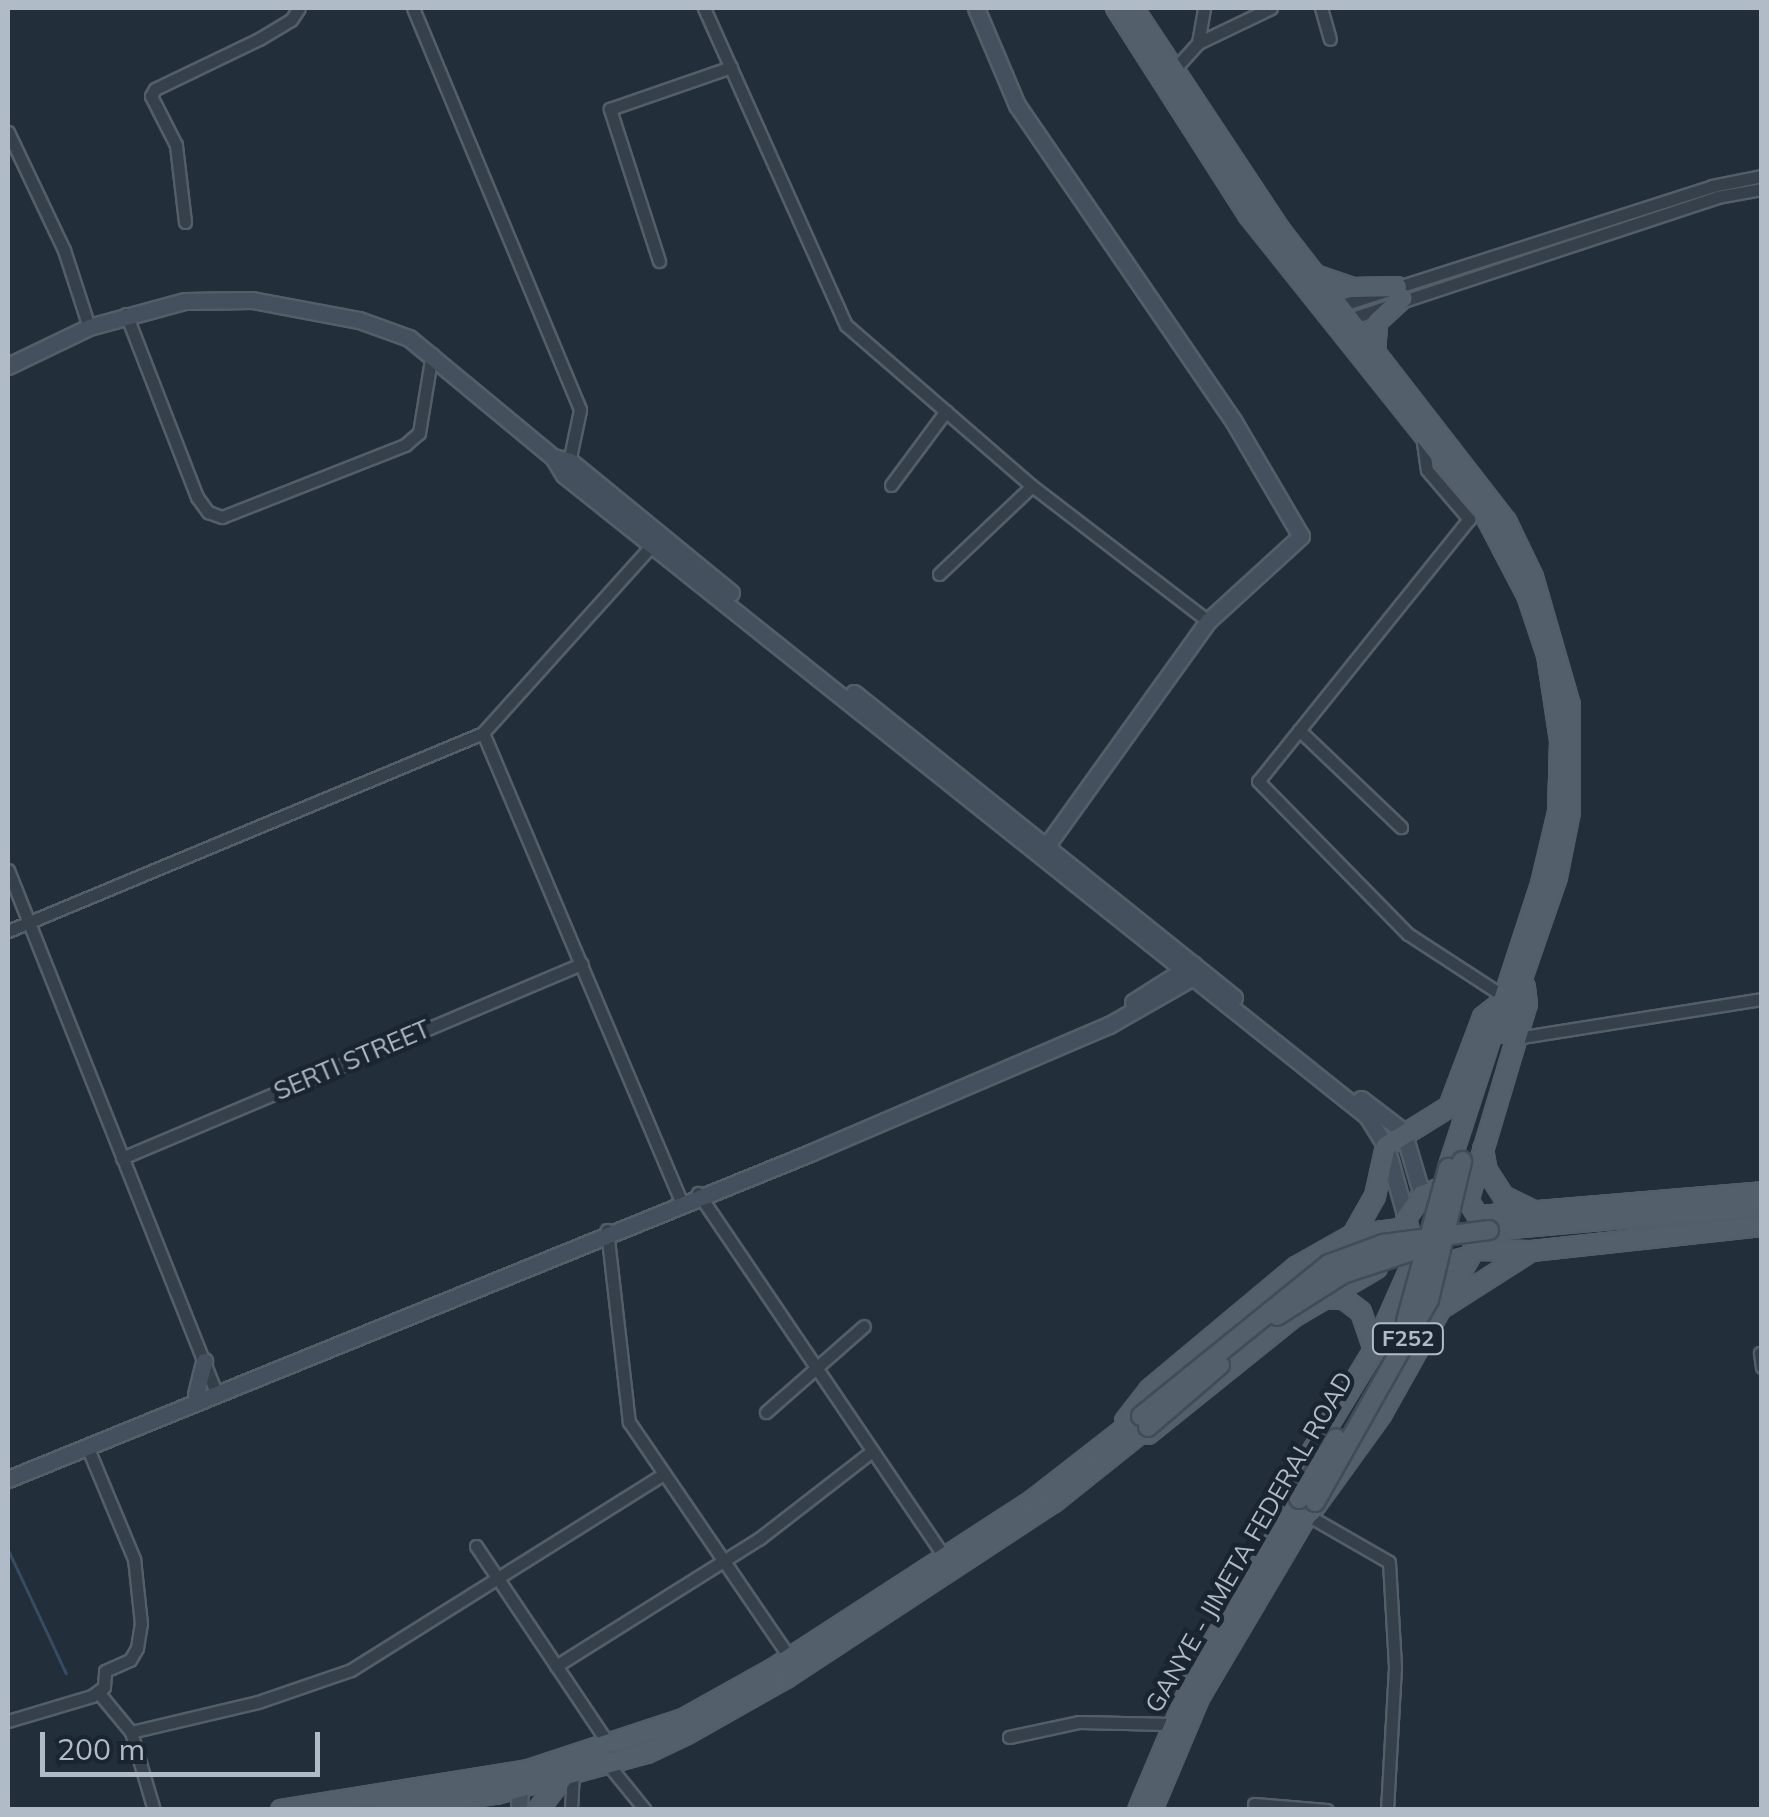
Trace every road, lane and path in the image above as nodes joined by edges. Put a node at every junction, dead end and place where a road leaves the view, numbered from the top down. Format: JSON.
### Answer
{"nodes":[{"id":1,"x":299,"y":8,"type":"edge"},
{"id":2,"x":413,"y":8,"type":"edge"},
{"id":3,"x":704,"y":8,"type":"edge"},
{"id":4,"x":976,"y":8,"type":"edge"},
{"id":5,"x":1116,"y":8,"type":"edge"},
{"id":6,"x":1133,"y":8,"type":"edge"},
{"id":7,"x":1204,"y":8,"type":"edge"},
{"id":8,"x":1271,"y":8,"type":"edge"},
{"id":9,"x":1322,"y":8,"type":"edge"},
{"id":10,"x":1330,"y":39,"type":"dead end"},
{"id":11,"x":1198,"y":43,"type":"junction"},
{"id":12,"x":730,"y":68,"type":"junction"},
{"id":13,"x":1172,"y":72,"type":"junction"},
{"id":14,"x":8,"y":132,"type":"edge"},
{"id":15,"x":1762,"y":176,"type":"edge"},
{"id":16,"x":1762,"y":189,"type":"edge"},
{"id":17,"x":185,"y":222,"type":"dead end"},
{"id":18,"x":659,"y":262,"type":"dead end"},
{"id":19,"x":1314,"y":275,"type":"junction"},
{"id":20,"x":1400,"y":293,"type":"junction"},
{"id":21,"x":126,"y":314,"type":"junction"},
{"id":22,"x":1335,"y":317,"type":"junction"},
{"id":23,"x":89,"y":327,"type":"junction"},
{"id":24,"x":432,"y":353,"type":"junction"},
{"id":25,"x":1375,"y":354,"type":"junction"},
{"id":26,"x":8,"y":366,"type":"edge"},
{"id":27,"x":946,"y":412,"type":"junction"},
{"id":28,"x":1421,"y":432,"type":"junction"},
{"id":29,"x":567,"y":468,"type":"junction"},
{"id":30,"x":891,"y":485,"type":"dead end"},
{"id":31,"x":1032,"y":486,"type":"junction"},
{"id":32,"x":653,"y":544,"type":"junction"},
{"id":33,"x":938,"y":574,"type":"dead end"},
{"id":34,"x":1208,"y":621,"type":"junction"},
{"id":35,"x":1299,"y":730,"type":"junction"},
{"id":36,"x":483,"y":733,"type":"junction"},
{"id":37,"x":1401,"y":827,"type":"dead end"},
{"id":38,"x":1048,"y":844,"type":"junction"},
{"id":39,"x":8,"y":870,"type":"edge"},
{"id":40,"x":29,"y":918,"type":"junction"},
{"id":41,"x":8,"y":932,"type":"edge"},
{"id":42,"x":582,"y":964,"type":"junction"},
{"id":43,"x":1193,"y":971,"type":"junction"},
{"id":44,"x":1525,"y":978,"type":"junction"},
{"id":45,"x":1502,"y":999,"type":"junction"},
{"id":46,"x":1762,"y":999,"type":"edge"},
{"id":47,"x":1516,"y":1038,"type":"junction"},
{"id":48,"x":1403,"y":1132,"type":"junction"},
{"id":49,"x":1386,"y":1146,"type":"junction"},
{"id":50,"x":1483,"y":1146,"type":"junction"},
{"id":51,"x":122,"y":1158,"type":"junction"},
{"id":52,"x":1455,"y":1164,"type":"junction"},
{"id":53,"x":1762,"y":1192,"type":"edge"},
{"id":54,"x":699,"y":1195,"type":"junction"},
{"id":55,"x":1422,"y":1195,"type":"junction"},
{"id":56,"x":1468,"y":1198,"type":"junction"},
{"id":57,"x":682,"y":1202,"type":"junction"},
{"id":58,"x":1762,"y":1206,"type":"edge"},
{"id":59,"x":1533,"y":1210,"type":"junction"},
{"id":60,"x":1762,"y":1222,"type":"edge"},
{"id":61,"x":1406,"y":1223,"type":"junction"},
{"id":62,"x":609,"y":1233,"type":"junction"},
{"id":63,"x":1354,"y":1235,"type":"junction"},
{"id":64,"x":1479,"y":1239,"type":"junction"},
{"id":65,"x":1414,"y":1250,"type":"junction"},
{"id":66,"x":1532,"y":1251,"type":"junction"},
{"id":67,"x":1322,"y":1298,"type":"junction"},
{"id":68,"x":1441,"y":1310,"type":"junction"},
{"id":69,"x":864,"y":1326,"type":"dead end"},
{"id":70,"x":1374,"y":1350,"type":"junction"},
{"id":71,"x":1760,"y":1353,"type":"edge"},
{"id":72,"x":204,"y":1362,"type":"junction"},
{"id":73,"x":1762,"y":1367,"type":"edge"},
{"id":74,"x":813,"y":1369,"type":"junction"},
{"id":75,"x":215,"y":1391,"type":"junction"},
{"id":76,"x":196,"y":1394,"type":"junction"},
{"id":77,"x":766,"y":1412,"type":"dead end"},
{"id":78,"x":87,"y":1446,"type":"junction"},
{"id":79,"x":1116,"y":1446,"type":"junction"},
{"id":80,"x":871,"y":1452,"type":"junction"},
{"id":81,"x":8,"y":1470,"type":"edge"},
{"id":82,"x":662,"y":1475,"type":"junction"},
{"id":83,"x":8,"y":1478,"type":"edge"},
{"id":84,"x":1308,"y":1507,"type":"junction"},
{"id":85,"x":1280,"y":1531,"type":"junction"},
{"id":86,"x":476,"y":1546,"type":"dead end"},
{"id":87,"x":945,"y":1558,"type":"junction"},
{"id":88,"x":724,"y":1563,"type":"junction"},
{"id":89,"x":496,"y":1577,"type":"junction"},
{"id":90,"x":790,"y":1658,"type":"junction"},
{"id":91,"x":556,"y":1666,"type":"junction"},
{"id":92,"x":98,"y":1692,"type":"junction"},
{"id":93,"x":8,"y":1721,"type":"edge"},
{"id":94,"x":1170,"y":1724,"type":"junction"},
{"id":95,"x":131,"y":1732,"type":"junction"},
{"id":96,"x":1010,"y":1737,"type":"dead end"},
{"id":97,"x":608,"y":1754,"type":"junction"},
{"id":98,"x":569,"y":1774,"type":"junction"},
{"id":99,"x":525,"y":1778,"type":"junction"},
{"id":100,"x":484,"y":1796,"type":"junction"},
{"id":101,"x":1254,"y":1804,"type":"dead end"},
{"id":102,"x":154,"y":1810,"type":"edge"},
{"id":103,"x":281,"y":1810,"type":"edge"},
{"id":104,"x":383,"y":1810,"type":"edge"},
{"id":105,"x":506,"y":1810,"type":"edge"},
{"id":106,"x":519,"y":1810,"type":"edge"},
{"id":107,"x":536,"y":1810,"type":"edge"},
{"id":108,"x":571,"y":1810,"type":"edge"},
{"id":109,"x":645,"y":1810,"type":"edge"},
{"id":110,"x":1138,"y":1810,"type":"edge"},
{"id":111,"x":1152,"y":1810,"type":"edge"},
{"id":112,"x":1326,"y":1810,"type":"edge"},
{"id":113,"x":1387,"y":1810,"type":"edge"}],
"edges":[{"from":1,"to":17,"type":"street"},
{"from":2,"to":29,"type":"street"},
{"from":3,"to":12,"type":"street"},
{"from":4,"to":34,"type":"main road"},
{"from":5,"to":22,"type":"main road"},
{"from":6,"to":13,"type":"main road"},
{"from":7,"to":11,"type":"street"},
{"from":8,"to":11,"type":"street"},
{"from":9,"to":10,"type":"street"},
{"from":11,"to":13,"type":"street"},
{"from":12,"to":18,"type":"street"},
{"from":12,"to":27,"type":"street"},
{"from":13,"to":19,"type":"main road"},
{"from":14,"to":23,"type":"street"},
{"from":15,"to":20,"type":"street"},
{"from":16,"to":20,"type":"street"},
{"from":19,"to":20,"type":"main road"},
{"from":19,"to":22,"type":"main road"},
{"from":20,"to":22,"type":"street"},
{"from":20,"to":25,"type":"main road"},
{"from":21,"to":23,"type":"main road"},
{"from":21,"to":24,"type":"main road"},
{"from":21,"to":24,"type":"street"},
{"from":22,"to":25,"type":"main road"},
{"from":22,"to":28,"type":"main road"},
{"from":23,"to":26,"type":"main road"},
{"from":24,"to":29,"type":"main road"},
{"from":25,"to":44,"type":"main road"},
{"from":27,"to":30,"type":"street"},
{"from":27,"to":31,"type":"street"},
{"from":28,"to":35,"type":"street"},
{"from":28,"to":45,"type":"main road"},
{"from":29,"to":32,"type":"main road"},
{"from":29,"to":38,"type":"main road"},
{"from":31,"to":33,"type":"street"},
{"from":31,"to":34,"type":"street"},
{"from":32,"to":36,"type":"street"},
{"from":32,"to":43,"type":"main road"},
{"from":34,"to":38,"type":"main road"},
{"from":35,"to":37,"type":"street"},
{"from":35,"to":45,"type":"street"},
{"from":36,"to":40,"type":"street"},
{"from":36,"to":42,"type":"street"},
{"from":38,"to":43,"type":"main road"},
{"from":39,"to":40,"type":"street"},
{"from":40,"to":41,"type":"street"},
{"from":40,"to":51,"type":"street"},
{"from":42,"to":51,"type":"street","name":"SERTI STREET"},
{"from":42,"to":57,"type":"street"},
{"from":43,"to":48,"type":"main road"},
{"from":43,"to":49,"type":"main road"},
{"from":43,"to":54,"type":"main road"},
{"from":44,"to":47,"type":"main road"},
{"from":44,"to":52,"type":"main road"},
{"from":45,"to":48,"type":"main road"},
{"from":45,"to":52,"type":"main road"},
{"from":46,"to":47,"type":"street"},
{"from":47,"to":50,"type":"main road"},
{"from":48,"to":49,"type":"main road"},
{"from":48,"to":55,"type":"main road"},
{"from":49,"to":61,"type":"main road"},
{"from":49,"to":63,"type":"main road"},
{"from":50,"to":56,"type":"main road"},
{"from":50,"to":59,"type":"main road"},
{"from":51,"to":72,"type":"street"},
{"from":52,"to":84,"type":"main road","name":"GANYE - JIMETA FEDERAL ROAD","number":"F252","bridge":true},
{"from":53,"to":59,"type":"main road"},
{"from":54,"to":57,"type":"main road"},
{"from":54,"to":74,"type":"street"},
{"from":55,"to":56,"type":"main road"},
{"from":55,"to":61,"type":"main road"},
{"from":56,"to":64,"type":"main road"},
{"from":57,"to":62,"type":"main road"},
{"from":58,"to":64,"type":"main road"},
{"from":59,"to":64,"type":"main road"},
{"from":60,"to":64,"type":"main road"},
{"from":60,"to":66,"type":"main road"},
{"from":61,"to":63,"type":"main road"},
{"from":61,"to":65,"type":"main road"},
{"from":62,"to":75,"type":"main road"},
{"from":62,"to":82,"type":"street"},
{"from":63,"to":79,"type":"main road"},
{"from":64,"to":65,"type":"main road"},
{"from":64,"to":66,"type":"main road"},
{"from":64,"to":68,"type":"main road"},
{"from":64,"to":79,"type":"main road","bridge":true},
{"from":65,"to":67,"type":"main road"},
{"from":65,"to":70,"type":"main road"},
{"from":66,"to":68,"type":"main road"},
{"from":67,"to":70,"type":"main road"},
{"from":67,"to":79,"type":"main road"},
{"from":68,"to":84,"type":"main road"},
{"from":69,"to":74,"type":"street"},
{"from":70,"to":85,"type":"main road"},
{"from":71,"to":73,"type":"street"},
{"from":72,"to":75,"type":"street"},
{"from":72,"to":76,"type":"main road"},
{"from":74,"to":77,"type":"street"},
{"from":74,"to":80,"type":"street"},
{"from":75,"to":76,"type":"main road"},
{"from":75,"to":78,"type":"main road"},
{"from":76,"to":81,"type":"main road"},
{"from":78,"to":83,"type":"main road"},
{"from":78,"to":92,"type":"street"},
{"from":79,"to":87,"type":"main road"},
{"from":79,"to":97,"type":"main road"},
{"from":80,"to":87,"type":"street"},
{"from":80,"to":88,"type":"street"},
{"from":82,"to":88,"type":"street"},
{"from":82,"to":89,"type":"street"},
{"from":84,"to":85,"type":"main road","name":"GANYE - JIMETA FEDERAL ROAD","number":"F252"},
{"from":84,"to":111,"type":"main road","name":"GANYE - JIMETA FEDERAL ROAD","number":"F252"},
{"from":84,"to":113,"type":"street"},
{"from":85,"to":94,"type":"main road","name":"GANYE - JIMETA FEDERAL ROAD","number":"F252"},
{"from":86,"to":89,"type":"street"},
{"from":87,"to":90,"type":"main road"},
{"from":88,"to":90,"type":"street"},
{"from":88,"to":91,"type":"street"},
{"from":89,"to":91,"type":"street"},
{"from":89,"to":95,"type":"street"},
{"from":90,"to":97,"type":"main road"},
{"from":91,"to":97,"type":"street"},
{"from":92,"to":93,"type":"street"},
{"from":92,"to":95,"type":"street"},
{"from":94,"to":96,"type":"street"},
{"from":94,"to":110,"type":"main road","name":"GANYE - JIMETA FEDERAL ROAD","number":"F252"},
{"from":95,"to":102,"type":"street"},
{"from":97,"to":98,"type":"main road"},
{"from":97,"to":99,"type":"main road"},
{"from":97,"to":109,"type":"street"},
{"from":98,"to":99,"type":"main road"},
{"from":98,"to":107,"type":"main road"},
{"from":98,"to":108,"type":"street"},
{"from":99,"to":100,"type":"main road"},
{"from":99,"to":103,"type":"main road"},
{"from":99,"to":106,"type":"main road"},
{"from":99,"to":107,"type":"main road"},
{"from":100,"to":104,"type":"main road"},
{"from":100,"to":105,"type":"main road"},
{"from":101,"to":112,"type":"street"}]}
